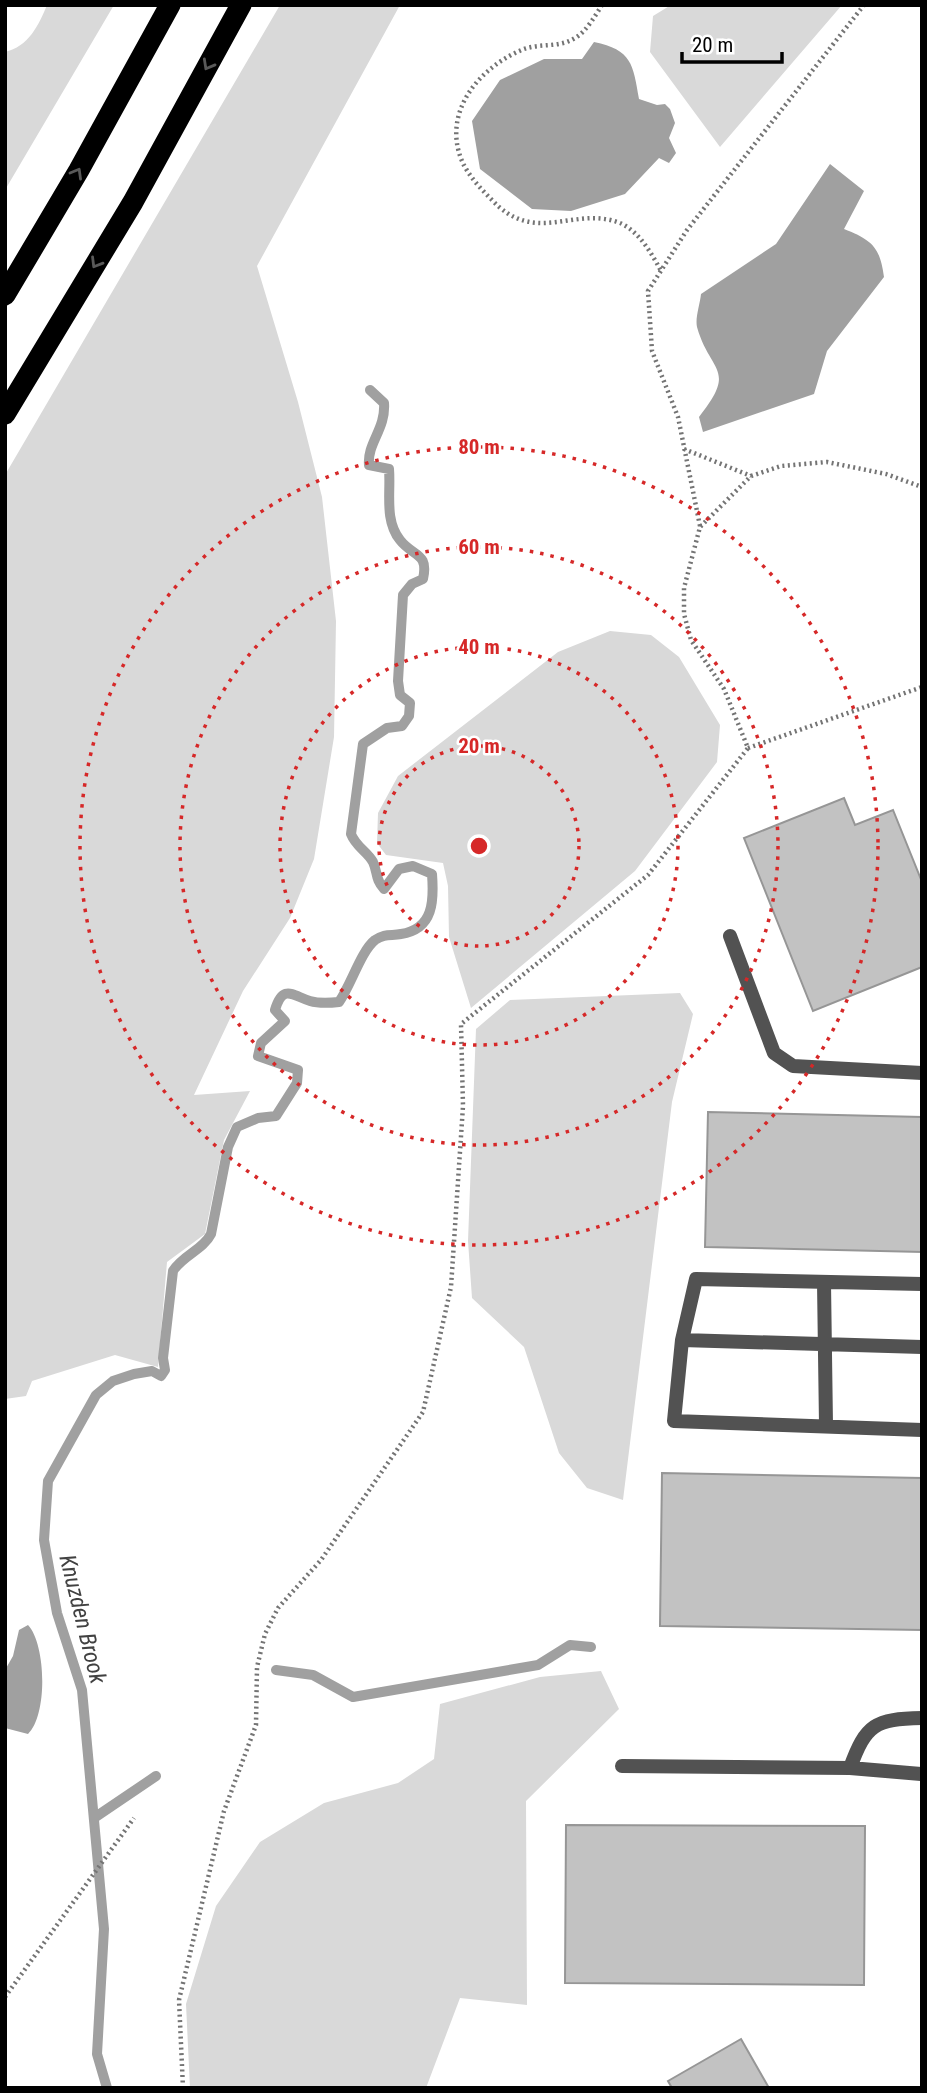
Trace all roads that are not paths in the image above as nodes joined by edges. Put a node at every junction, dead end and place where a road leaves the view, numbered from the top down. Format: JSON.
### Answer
{"nodes":[{"id":1,"x":170,"y":5,"type":"edge"},
{"id":2,"x":241,"y":5,"type":"edge"},
{"id":3,"x":5,"y":295,"type":"edge"},
{"id":4,"x":5,"y":414,"type":"edge"},
{"id":5,"x":730,"y":936,"type":"dead end"},
{"id":6,"x":922,"y":1073,"type":"edge"},
{"id":7,"x":824,"y":1283,"type":"junction"},
{"id":8,"x":922,"y":1284,"type":"edge"},
{"id":9,"x":682,"y":1340,"type":"junction"},
{"id":10,"x":824,"y":1345,"type":"junction"},
{"id":11,"x":922,"y":1347,"type":"edge"},
{"id":12,"x":826,"y":1425,"type":"junction"},
{"id":13,"x":922,"y":1430,"type":"edge"},
{"id":14,"x":922,"y":1718,"type":"edge"},
{"id":15,"x":622,"y":1766,"type":"dead end"},
{"id":16,"x":850,"y":1768,"type":"junction"},
{"id":17,"x":921,"y":1774,"type":"edge"}],
"edges":[{"from":3,"to":1,"type":"highway","one_way":true},
{"from":2,"to":4,"type":"highway","one_way":true},
{"from":5,"to":6,"type":"lane"},
{"from":7,"to":8,"type":"lane"},
{"from":7,"to":9,"type":"lane"},
{"from":7,"to":10,"type":"lane"},
{"from":9,"to":10,"type":"lane"},
{"from":9,"to":12,"type":"lane"},
{"from":10,"to":11,"type":"lane"},
{"from":10,"to":12,"type":"lane"},
{"from":12,"to":13,"type":"lane"},
{"from":14,"to":16,"type":"lane"},
{"from":15,"to":16,"type":"lane"},
{"from":16,"to":17,"type":"lane"}]}
